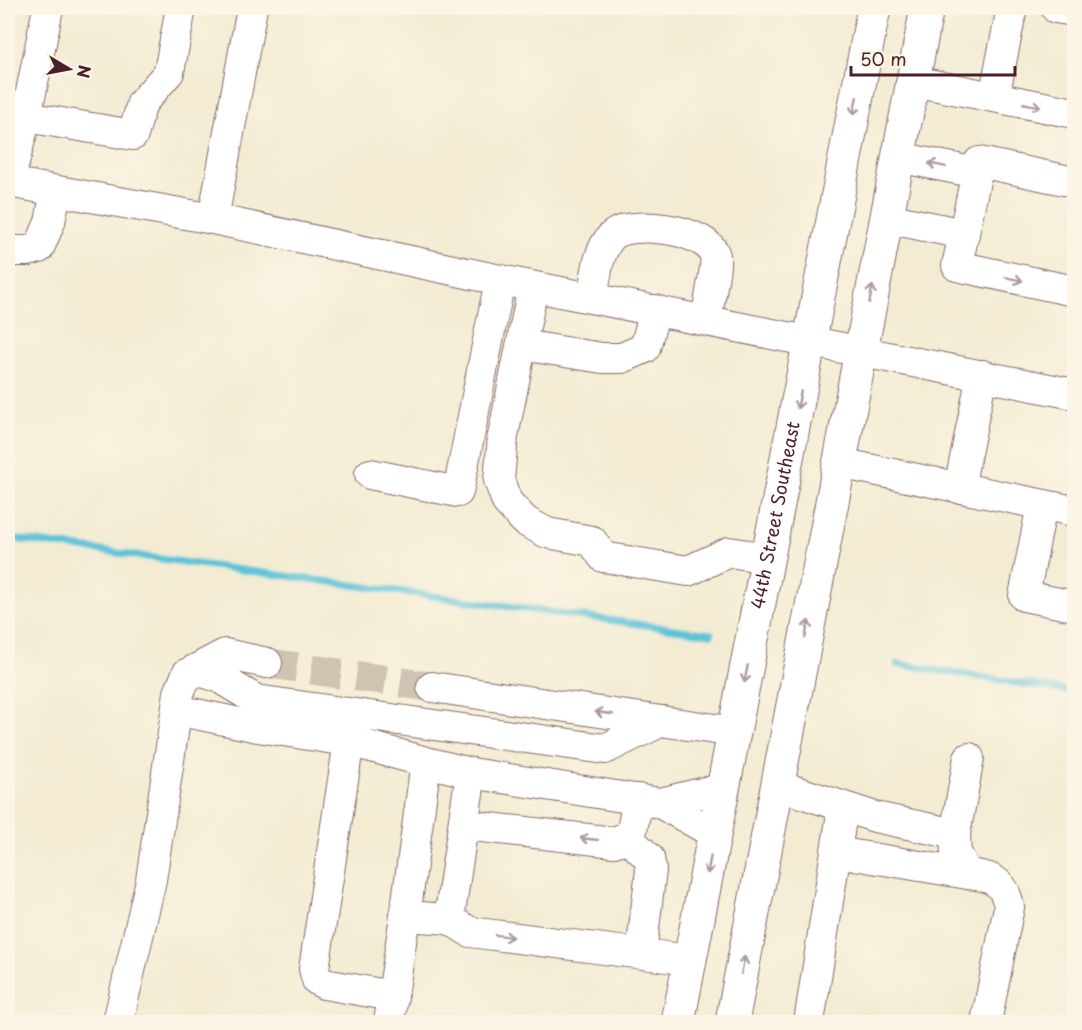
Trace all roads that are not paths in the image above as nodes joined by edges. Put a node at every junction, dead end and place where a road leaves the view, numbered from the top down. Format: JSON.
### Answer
{"nodes":[{"id":1,"x":48,"y":8,"type":"edge"},
{"id":2,"x":181,"y":8,"type":"edge"},
{"id":3,"x":252,"y":8,"type":"edge"},
{"id":4,"x":874,"y":8,"type":"edge"},
{"id":5,"x":927,"y":8,"type":"edge"},
{"id":6,"x":1012,"y":8,"type":"edge"},
{"id":7,"x":1056,"y":8,"type":"edge"},
{"id":8,"x":1074,"y":11,"type":"edge"},
{"id":9,"x":913,"y":81,"type":"junction"},
{"id":10,"x":994,"y":97,"type":"junction"},
{"id":11,"x":1074,"y":113,"type":"edge"},
{"id":12,"x":26,"y":117,"type":"junction"},
{"id":13,"x":898,"y":157,"type":"junction"},
{"id":14,"x":978,"y":168,"type":"junction"},
{"id":15,"x":8,"y":182,"type":"edge"},
{"id":16,"x":1074,"y":182,"type":"edge"},
{"id":17,"x":56,"y":191,"type":"junction"},
{"id":18,"x":886,"y":218,"type":"junction"},
{"id":19,"x":213,"y":219,"type":"junction"},
{"id":20,"x":964,"y":234,"type":"junction"},
{"id":21,"x":8,"y":250,"type":"edge"},
{"id":22,"x":500,"y":280,"type":"junction"},
{"id":23,"x":533,"y":287,"type":"junction"},
{"id":24,"x":1074,"y":291,"type":"edge"},
{"id":25,"x":592,"y":298,"type":"junction"},
{"id":26,"x":655,"y":310,"type":"junction"},
{"id":27,"x":706,"y":320,"type":"junction"},
{"id":28,"x":810,"y":342,"type":"junction"},
{"id":29,"x":522,"y":345,"type":"junction"},
{"id":30,"x":860,"y":352,"type":"junction"},
{"id":31,"x":982,"y":375,"type":"junction"},
{"id":32,"x":1072,"y":392,"type":"edge"},
{"id":33,"x":839,"y":463,"type":"junction"},
{"id":34,"x":370,"y":474,"type":"dead end"},
{"id":35,"x":959,"y":488,"type":"junction"},
{"id":36,"x":1042,"y":505,"type":"junction"},
{"id":37,"x":1074,"y":511,"type":"edge"},
{"id":38,"x":768,"y":558,"type":"junction"},
{"id":39,"x":759,"y":604,"type":"junction"},
{"id":40,"x":1074,"y":606,"type":"edge"},
{"id":41,"x":267,"y":663,"type":"tunnel mouth"},
{"id":42,"x":800,"y":666,"type":"junction"},
{"id":43,"x":187,"y":674,"type":"junction"},
{"id":44,"x":432,"y":687,"type":"tunnel mouth"},
{"id":45,"x":177,"y":710,"type":"junction"},
{"id":46,"x":662,"y":721,"type":"junction"},
{"id":47,"x":736,"y":726,"type":"junction"},
{"id":48,"x":349,"y":741,"type":"junction"},
{"id":49,"x":969,"y":758,"type":"dead end"},
{"id":50,"x":426,"y":762,"type":"junction"},
{"id":51,"x":471,"y":773,"type":"junction"},
{"id":52,"x":778,"y":782,"type":"junction"},
{"id":53,"x":723,"y":791,"type":"junction"},
{"id":54,"x":649,"y":801,"type":"junction"},
{"id":55,"x":843,"y":807,"type":"junction"},
{"id":56,"x":464,"y":825,"type":"junction"},
{"id":57,"x":715,"y":834,"type":"junction"},
{"id":58,"x":955,"y":834,"type":"junction"},
{"id":59,"x":627,"y":837,"type":"junction"},
{"id":60,"x":836,"y":852,"type":"junction"},
{"id":61,"x":968,"y":874,"type":"junction"},
{"id":62,"x":405,"y":916,"type":"junction"},
{"id":63,"x":449,"y":919,"type":"junction"},
{"id":64,"x":641,"y":953,"type":"junction"},
{"id":65,"x":690,"y":960,"type":"junction"},
{"id":66,"x":391,"y":1009,"type":"edge"},
{"id":67,"x":118,"y":1023,"type":"edge"},
{"id":68,"x":678,"y":1023,"type":"edge"},
{"id":69,"x":732,"y":1023,"type":"edge"},
{"id":70,"x":809,"y":1023,"type":"edge"},
{"id":71,"x":986,"y":1023,"type":"edge"}],
"edges":[{"from":1,"to":12,"type":"street"},
{"from":2,"to":12,"type":"street"},
{"from":3,"to":19,"type":"street"},
{"from":4,"to":28,"type":"main road","name":"44th Street Southeast","one_way":true},
{"from":5,"to":9,"type":"main road"},
{"from":6,"to":10,"type":"street"},
{"from":7,"to":8,"type":"street"},
{"from":9,"to":10,"type":"street"},
{"from":9,"to":13,"type":"main road"},
{"from":10,"to":11,"type":"street","one_way":true},
{"from":12,"to":15,"type":"street"},
{"from":14,"to":13,"type":"street","one_way":true},
{"from":13,"to":18,"type":"main road"},
{"from":14,"to":16,"type":"street"},
{"from":14,"to":20,"type":"street"},
{"from":15,"to":17,"type":"street"},
{"from":17,"to":19,"type":"street"},
{"from":17,"to":21,"type":"street"},
{"from":18,"to":20,"type":"street"},
{"from":30,"to":18,"type":"main road","one_way":true},
{"from":19,"to":22,"type":"street"},
{"from":20,"to":24,"type":"street","one_way":true},
{"from":22,"to":23,"type":"street"},
{"from":22,"to":34,"type":"street"},
{"from":23,"to":25,"type":"street"},
{"from":23,"to":29,"type":"street"},
{"from":25,"to":26,"type":"street"},
{"from":25,"to":27,"type":"street"},
{"from":26,"to":27,"type":"street"},
{"from":26,"to":29,"type":"street"},
{"from":27,"to":28,"type":"street"},
{"from":28,"to":30,"type":"street"},
{"from":28,"to":38,"type":"main road","name":"44th Street Southeast","one_way":true},
{"from":29,"to":38,"type":"street"},
{"from":30,"to":31,"type":"street"},
{"from":30,"to":33,"type":"main road"},
{"from":31,"to":32,"type":"street"},
{"from":31,"to":35,"type":"street"},
{"from":33,"to":35,"type":"street"},
{"from":42,"to":33,"type":"main road","one_way":true},
{"from":35,"to":36,"type":"street"},
{"from":36,"to":37,"type":"street"},
{"from":36,"to":40,"type":"street"},
{"from":38,"to":39,"type":"main road","name":"44th Street Southeast"},
{"from":39,"to":42,"type":"main road"},
{"from":39,"to":47,"type":"main road","name":"44th Street Southeast","one_way":true},
{"from":41,"to":43,"type":"street"},
{"from":42,"to":52,"type":"main road"},
{"from":43,"to":45,"type":"street"},
{"from":43,"to":46,"type":"street"},
{"from":46,"to":44,"type":"street","one_way":true},
{"from":45,"to":48,"type":"street"},
{"from":45,"to":67,"type":"street"},
{"from":46,"to":47,"type":"street"},
{"from":47,"to":52,"type":"main road"},
{"from":47,"to":53,"type":"main road","name":"44th Street Southeast"},
{"from":48,"to":50,"type":"street"},
{"from":48,"to":66,"type":"street"},
{"from":49,"to":58,"type":"street"},
{"from":50,"to":51,"type":"street"},
{"from":50,"to":62,"type":"street"},
{"from":51,"to":54,"type":"street"},
{"from":51,"to":56,"type":"street"},
{"from":52,"to":55,"type":"street"},
{"from":69,"to":52,"type":"main road","one_way":true},
{"from":53,"to":54,"type":"street"},
{"from":53,"to":57,"type":"main road","name":"44th Street Southeast"},
{"from":54,"to":57,"type":"street"},
{"from":54,"to":59,"type":"street"},
{"from":55,"to":58,"type":"street"},
{"from":55,"to":60,"type":"street"},
{"from":59,"to":56,"type":"street","one_way":true},
{"from":56,"to":63,"type":"street"},
{"from":57,"to":65,"type":"main road","name":"44th Street Southeast","one_way":true},
{"from":58,"to":61,"type":"street"},
{"from":59,"to":64,"type":"street"},
{"from":60,"to":61,"type":"street"},
{"from":60,"to":70,"type":"street"},
{"from":61,"to":71,"type":"street"},
{"from":62,"to":63,"type":"street"},
{"from":62,"to":66,"type":"street"},
{"from":63,"to":64,"type":"street","one_way":true},
{"from":64,"to":65,"type":"street"},
{"from":65,"to":68,"type":"main road","name":"44th Street Southeast"}]}
